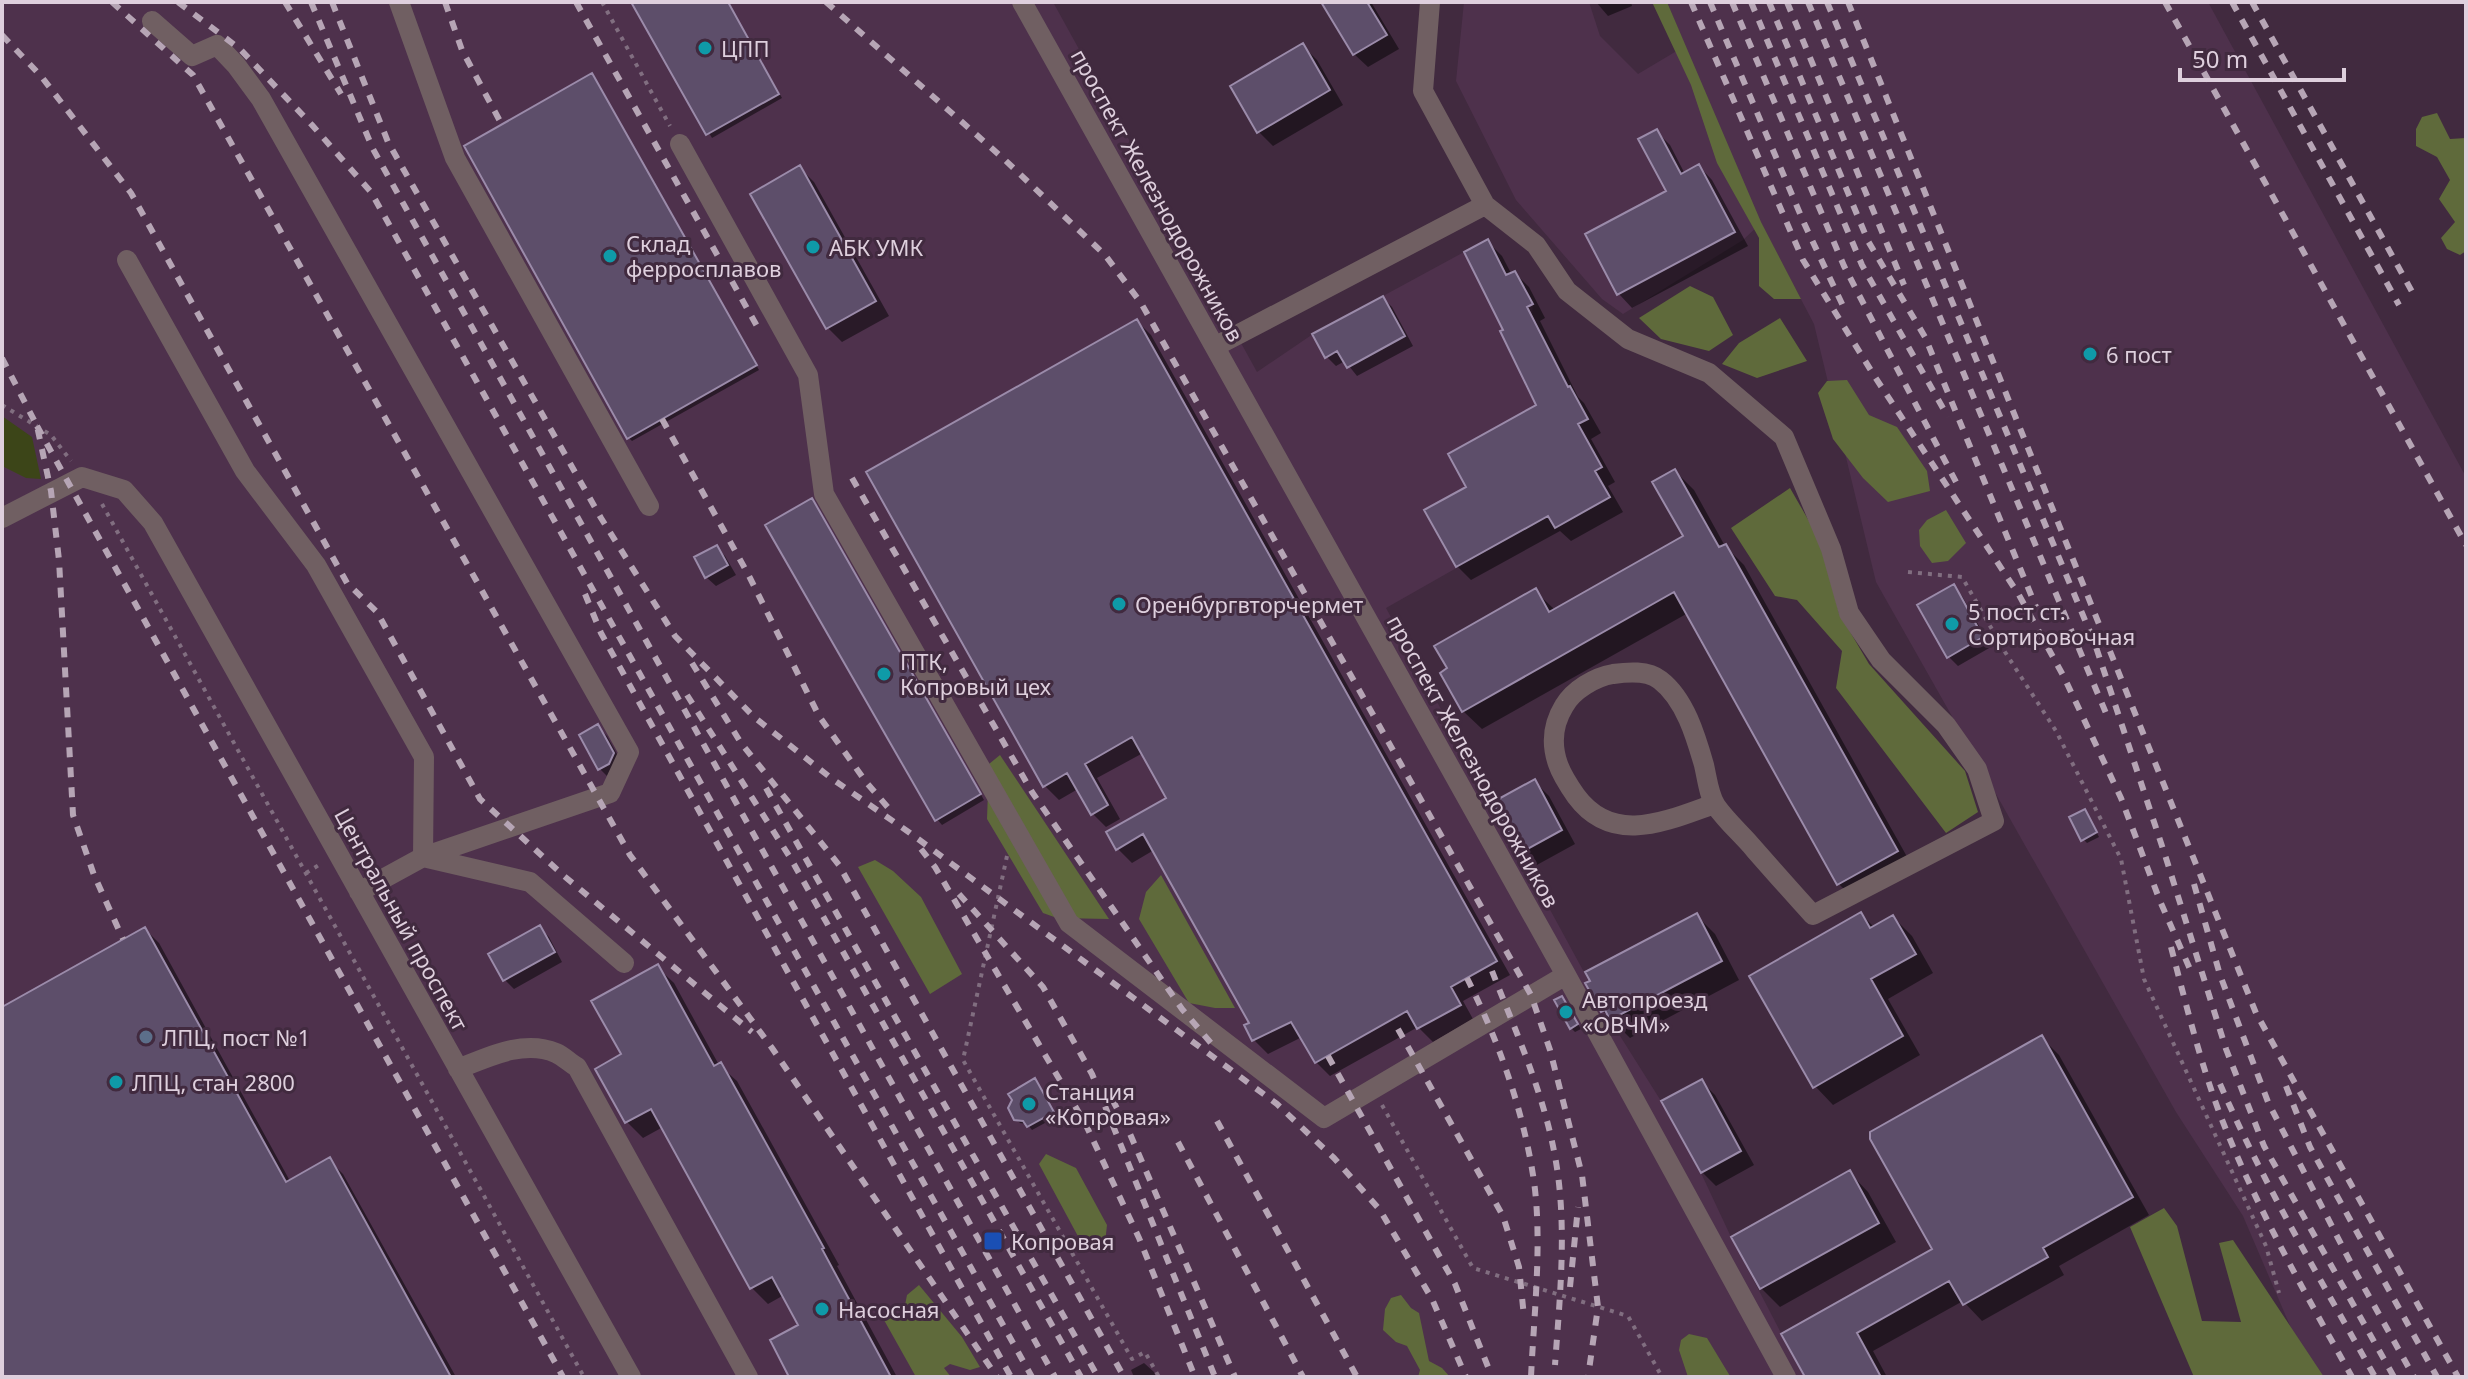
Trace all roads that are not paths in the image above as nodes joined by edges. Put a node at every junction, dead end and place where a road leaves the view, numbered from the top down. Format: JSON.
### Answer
{"nodes":[{"id":1,"x":399,"y":2,"type":"edge"},
{"id":2,"x":1022,"y":2,"type":"edge"},
{"id":3,"x":1430,"y":2,"type":"edge"},
{"id":4,"x":152,"y":21,"type":"dead end"},
{"id":5,"x":680,"y":144,"type":"road end"},
{"id":6,"x":1485,"y":205,"type":"junction"},
{"id":7,"x":127,"y":260,"type":"dead end"},
{"id":8,"x":1216,"y":346,"type":"junction"},
{"id":9,"x":649,"y":506,"type":"dead end"},
{"id":10,"x":2,"y":518,"type":"edge"},
{"id":11,"x":1714,"y":804,"type":"junction"},
{"id":12,"x":423,"y":857,"type":"junction"},
{"id":13,"x":359,"y":892,"type":"junction"},
{"id":14,"x":624,"y":963,"type":"dead end"},
{"id":15,"x":1566,"y":975,"type":"junction"},
{"id":16,"x":458,"y":1069,"type":"junction"},
{"id":17,"x":631,"y":1377,"type":"edge"},
{"id":18,"x":748,"y":1377,"type":"edge"},
{"id":19,"x":1786,"y":1377,"type":"edge"}],
"edges":[{"from":1,"to":9,"type":"street"},
{"from":2,"to":8,"type":"street","name":"проспект Железнодорожников"},
{"from":3,"to":6,"type":"street"},
{"from":4,"to":12,"type":"street"},
{"from":5,"to":15,"type":"street"},
{"from":6,"to":8,"type":"street"},
{"from":6,"to":11,"type":"street"},
{"from":7,"to":12,"type":"street"},
{"from":8,"to":15,"type":"street","name":"проспект Железнодорожников"},
{"from":10,"to":13,"type":"street","name":"Центральный проспект"},
{"from":11,"to":11,"type":"street"},
{"from":12,"to":13,"type":"street"},
{"from":12,"to":14,"type":"street"},
{"from":13,"to":16,"type":"street","name":"Центральный проспект"},
{"from":15,"to":19,"type":"street","name":"проспект Железнодорожников"},
{"from":16,"to":17,"type":"street","name":"Центральный проспект"},
{"from":16,"to":18,"type":"street"}]}
